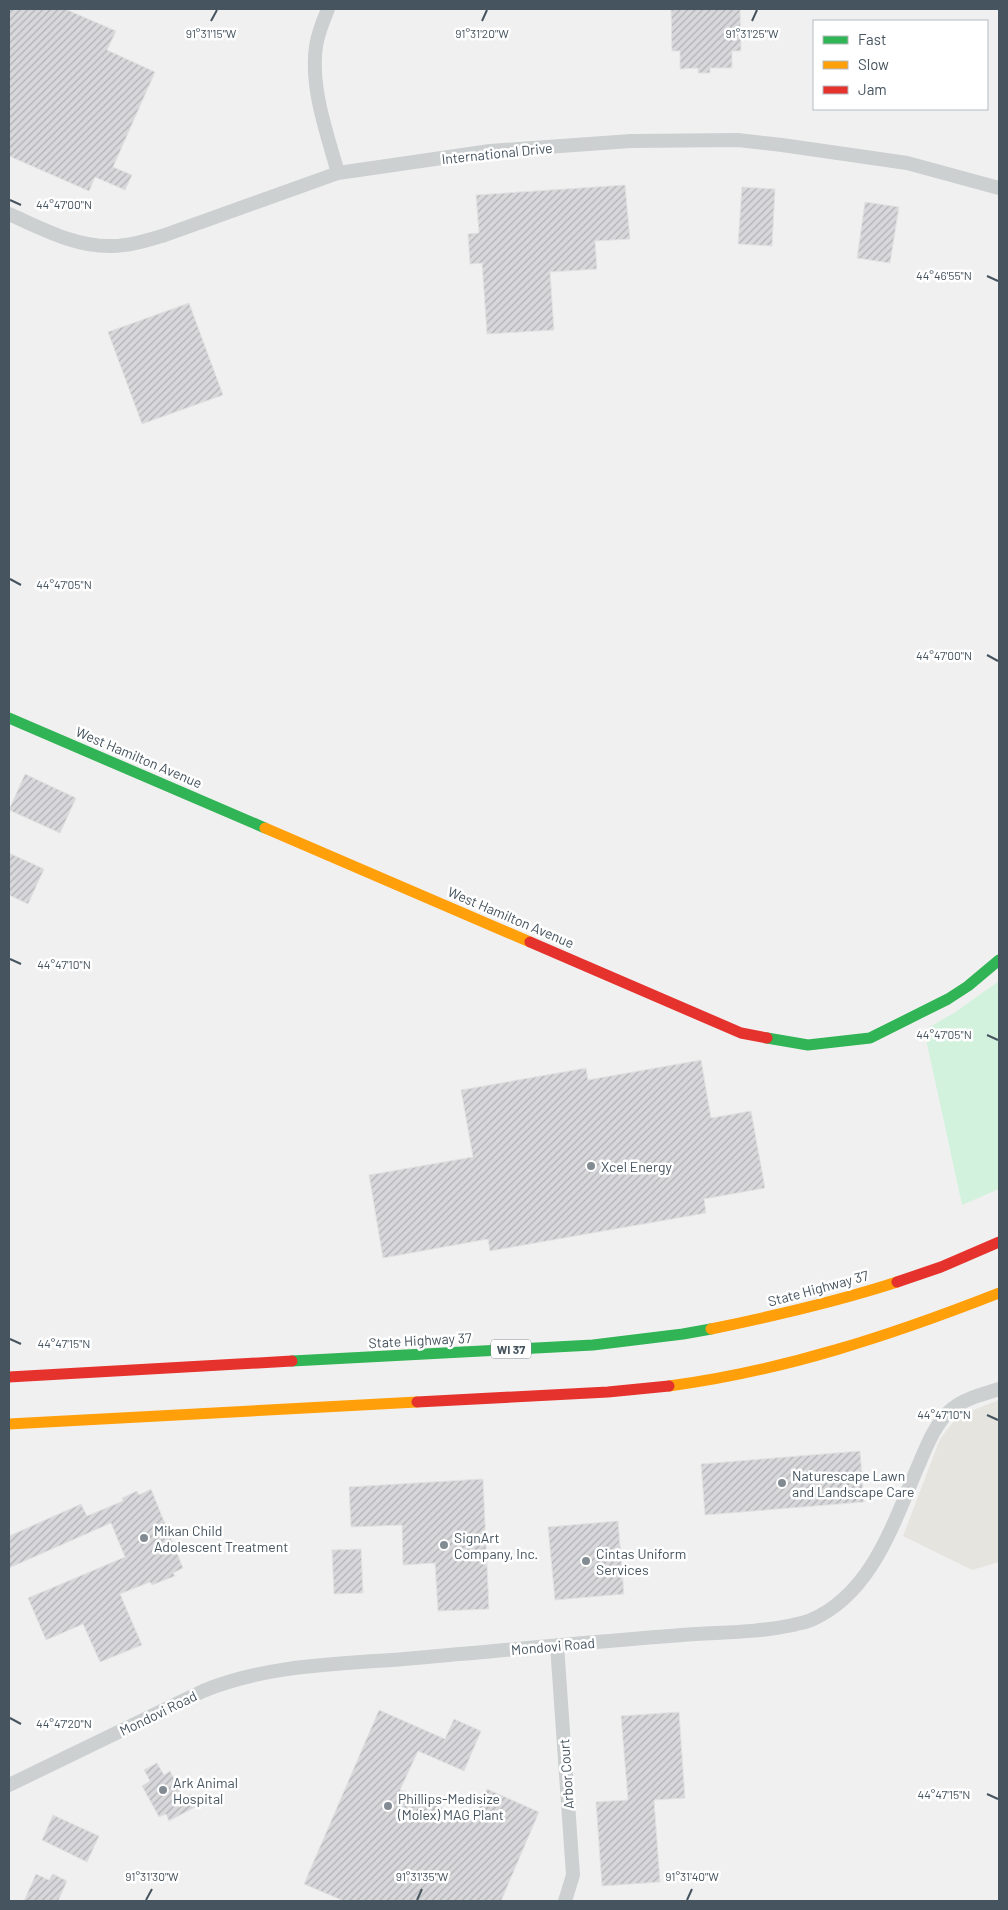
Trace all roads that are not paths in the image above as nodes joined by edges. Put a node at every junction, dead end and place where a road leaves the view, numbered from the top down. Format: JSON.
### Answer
{"nodes":[{"id":1,"x":328,"y":9,"type":"edge"},
{"id":2,"x":338,"y":173,"type":"junction"},
{"id":3,"x":999,"y":188,"type":"edge"},
{"id":4,"x":9,"y":214,"type":"edge"},
{"id":5,"x":9,"y":718,"type":"edge"},
{"id":6,"x":999,"y":960,"type":"edge"},
{"id":7,"x":999,"y":1242,"type":"edge"},
{"id":8,"x":999,"y":1293,"type":"edge"},
{"id":9,"x":9,"y":1378,"type":"edge"},
{"id":10,"x":999,"y":1389,"type":"edge"},
{"id":11,"x":9,"y":1424,"type":"edge"},
{"id":12,"x":557,"y":1645,"type":"junction"},
{"id":13,"x":9,"y":1785,"type":"edge"},
{"id":14,"x":565,"y":1901,"type":"edge"}],
"edges":[{"from":1,"to":2,"type":"street"},
{"from":2,"to":3,"type":"street","name":"International Drive"},
{"from":2,"to":4,"type":"street","name":"International Drive"},
{"from":5,"to":6,"type":"main road","name":"West Hamilton Avenue"},
{"from":7,"to":9,"type":"main road","name":"State Highway 37","number":"WI 37"},
{"from":8,"to":11,"type":"main road"},
{"from":10,"to":12,"type":"street","name":"Mondovi Road"},
{"from":12,"to":13,"type":"street","name":"Mondovi Road"},
{"from":12,"to":14,"type":"street","name":"Arbor Court"}]}
